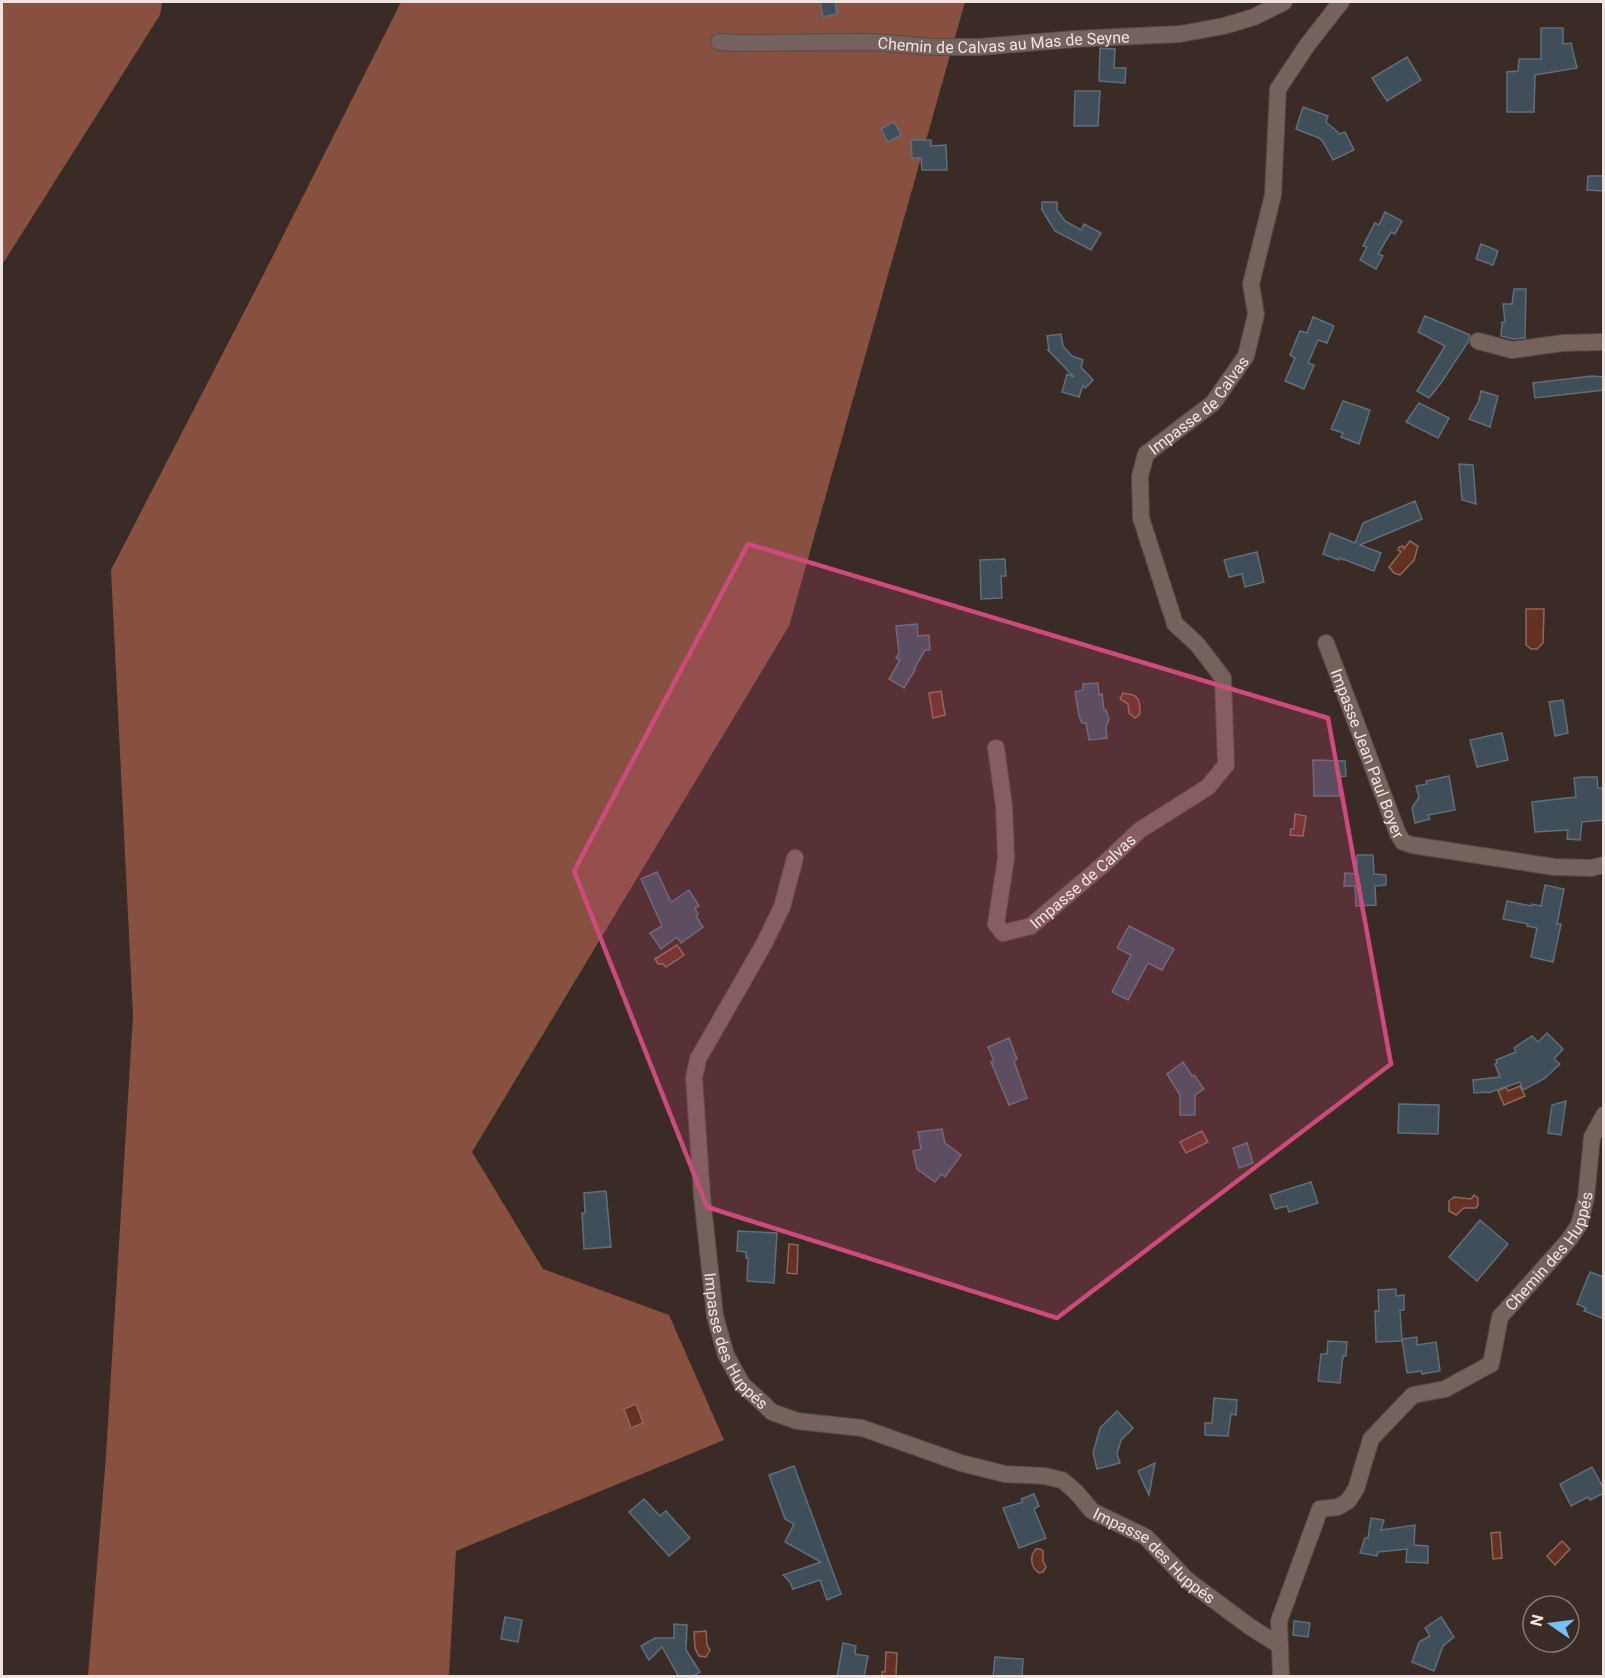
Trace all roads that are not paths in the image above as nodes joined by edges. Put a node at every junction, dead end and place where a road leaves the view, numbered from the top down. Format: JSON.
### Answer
{"nodes":[{"id":1,"x":1284,"y":2,"type":"edge"},
{"id":2,"x":1341,"y":2,"type":"edge"},
{"id":3,"x":719,"y":42,"type":"dead end"},
{"id":4,"x":1478,"y":341,"type":"dead end"},
{"id":5,"x":1604,"y":342,"type":"edge"},
{"id":6,"x":1326,"y":643,"type":"dead end"},
{"id":7,"x":996,"y":748,"type":"dead end"},
{"id":8,"x":795,"y":858,"type":"dead end"},
{"id":9,"x":1604,"y":865,"type":"edge"},
{"id":10,"x":1604,"y":1115,"type":"edge"},
{"id":11,"x":1280,"y":1646,"type":"junction"},
{"id":12,"x":1281,"y":1677,"type":"edge"}],
"edges":[{"from":1,"to":3,"type":"street","name":"Chemin de Calvas au Mas de Seyne"},
{"from":2,"to":7,"type":"street","name":"Impasse de Calvas"},
{"from":4,"to":5,"type":"street"},
{"from":6,"to":9,"type":"street","name":"Impasse Jean Paul Boyer"},
{"from":8,"to":11,"type":"street","name":"Impasse des Huppés"},
{"from":10,"to":11,"type":"street","name":"Chemin des Huppés"},
{"from":11,"to":12,"type":"street","name":"Chemin des Huppés"}]}
